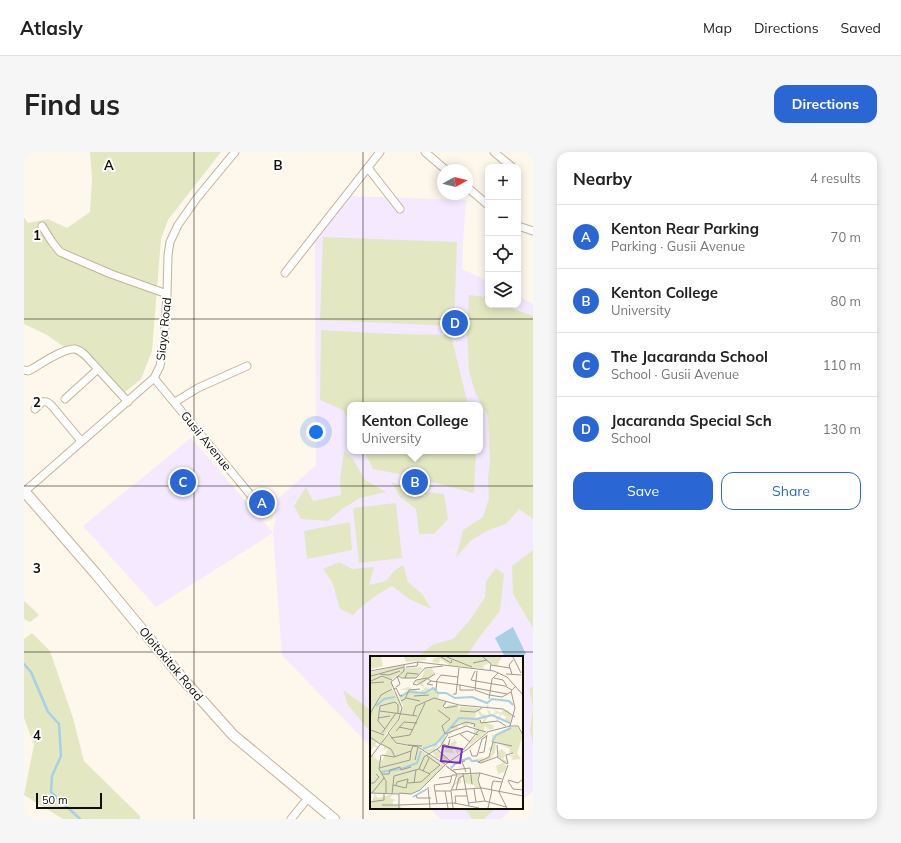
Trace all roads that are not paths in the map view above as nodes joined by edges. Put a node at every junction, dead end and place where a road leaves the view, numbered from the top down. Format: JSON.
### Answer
{"nodes":[{"id":1,"x":235,"y":152,"type":"edge"},
{"id":2,"x":380,"y":152,"type":"edge"},
{"id":3,"x":425,"y":152,"type":"edge"},
{"id":4,"x":494,"y":152,"type":"edge"},
{"id":5,"x":439,"y":164,"type":"edge"},
{"id":6,"x":508,"y":164,"type":"edge"},
{"id":7,"x":368,"y":168,"type":"junction"},
{"id":8,"x":473,"y":192,"type":"edge"},
{"id":9,"x":485,"y":202,"type":"edge"},
{"id":10,"x":400,"y":209,"type":"dead end"},
{"id":11,"x":42,"y":226,"type":"dead end"},
{"id":12,"x":521,"y":227,"type":"edge"},
{"id":13,"x":533,"y":231,"type":"edge"},
{"id":14,"x":285,"y":273,"type":"dead end"},
{"id":15,"x":167,"y":294,"type":"junction"},
{"id":16,"x":248,"y":366,"type":"dead end"},
{"id":17,"x":98,"y":369,"type":"junction"},
{"id":18,"x":24,"y":370,"type":"edge"},
{"id":19,"x":154,"y":378,"type":"junction"},
{"id":20,"x":65,"y":399,"type":"dead end"},
{"id":21,"x":128,"y":402,"type":"junction"},
{"id":22,"x":175,"y":402,"type":"junction"},
{"id":23,"x":35,"y":408,"type":"dead end"},
{"id":24,"x":81,"y":442,"type":"junction"},
{"id":25,"x":24,"y":491,"type":"edge"},
{"id":26,"x":258,"y":504,"type":"dead end"},
{"id":27,"x":308,"y":798,"type":"junction"},
{"id":28,"x":291,"y":819,"type":"edge"},
{"id":29,"x":334,"y":819,"type":"edge"}],
"edges":[{"from":1,"to":15,"type":"street","name":"Siaya Road"},
{"from":2,"to":7,"type":"street"},
{"from":3,"to":5,"type":"street"},
{"from":4,"to":6,"type":"street"},
{"from":7,"to":10,"type":"street"},
{"from":7,"to":14,"type":"street"},
{"from":8,"to":9,"type":"street"},
{"from":11,"to":15,"type":"street"},
{"from":12,"to":13,"type":"street"},
{"from":15,"to":19,"type":"street","name":"Siaya Road"},
{"from":16,"to":22,"type":"street"},
{"from":17,"to":18,"type":"street"},
{"from":17,"to":20,"type":"street"},
{"from":17,"to":21,"type":"street"},
{"from":19,"to":21,"type":"street","name":"Siaya Road"},
{"from":19,"to":22,"type":"street","name":"Gusii Avenue"},
{"from":21,"to":24,"type":"street","name":"Siaya Road"},
{"from":22,"to":26,"type":"street","name":"Gusii Avenue"},
{"from":23,"to":24,"type":"street"},
{"from":24,"to":25,"type":"street","name":"Siaya Road"},
{"from":25,"to":27,"type":"main road","name":"Oloitokitok Road"},
{"from":27,"to":28,"type":"street"},
{"from":27,"to":29,"type":"main road","name":"Oloitokitok Road"}]}
